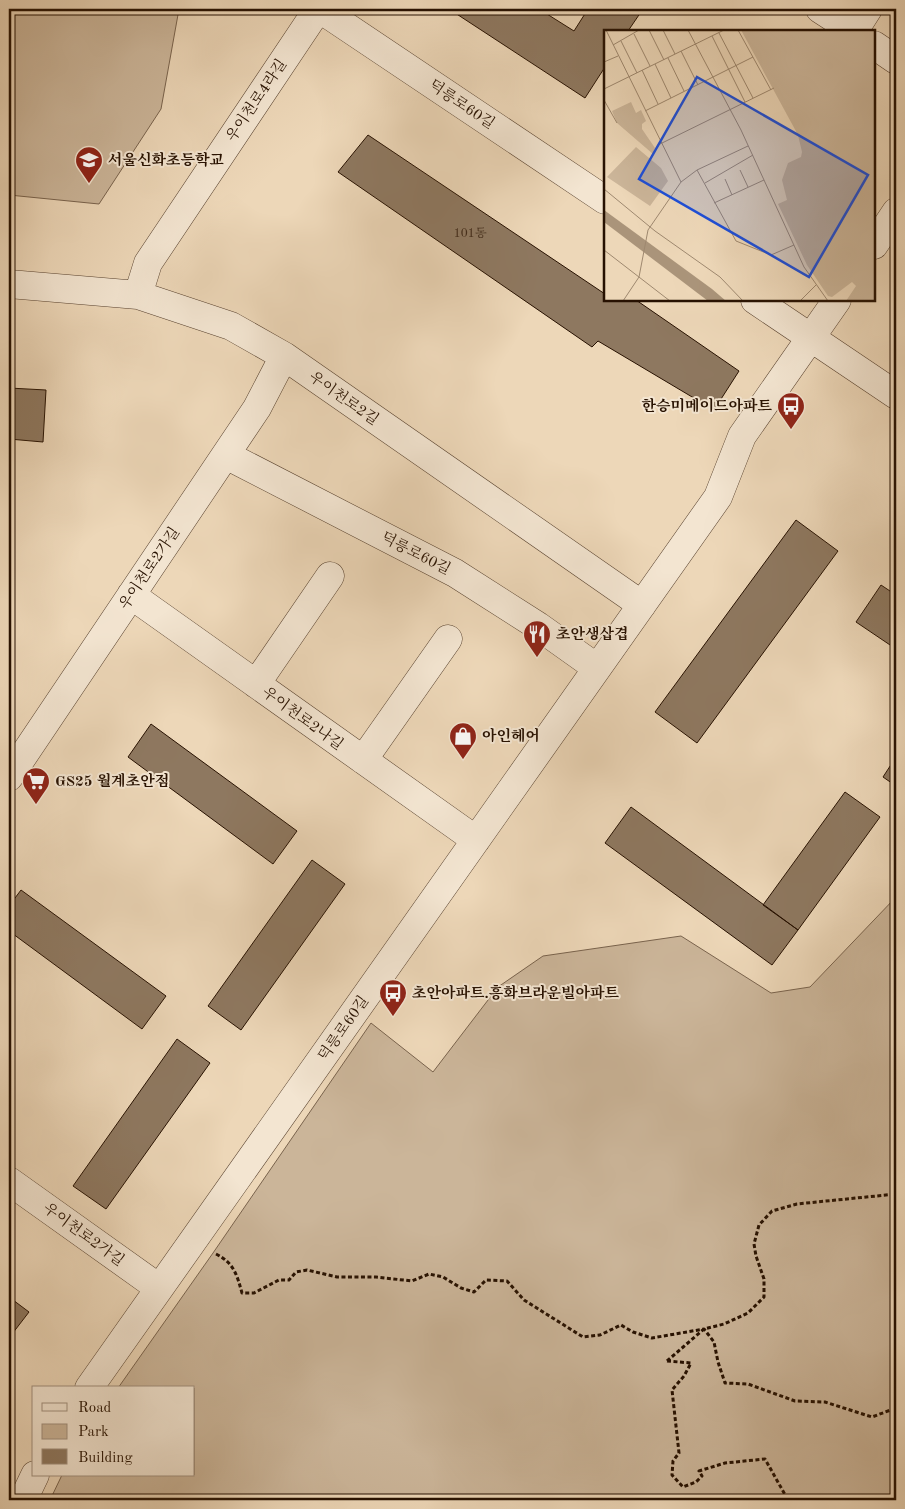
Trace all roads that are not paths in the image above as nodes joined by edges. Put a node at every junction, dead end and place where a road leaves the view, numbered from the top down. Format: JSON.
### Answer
{"nodes":[{"id":1,"x":319,"y":9,"type":"edge"},
{"id":2,"x":820,"y":9,"type":"edge"},
{"id":3,"x":868,"y":9,"type":"edge"},
{"id":4,"x":852,"y":30,"type":"edge"},
{"id":5,"x":855,"y":30,"type":"edge"},
{"id":6,"x":875,"y":46,"type":"edge"},
{"id":7,"x":896,"y":60,"type":"edge"},
{"id":8,"x":604,"y":199,"type":"edge"},
{"id":9,"x":896,"y":212,"type":"edge"},
{"id":10,"x":875,"y":244,"type":"edge"},
{"id":11,"x":9,"y":284,"type":"edge"},
{"id":12,"x":138,"y":295,"type":"junction"},
{"id":13,"x":756,"y":301,"type":"edge"},
{"id":14,"x":836,"y":301,"type":"edge"},
{"id":15,"x":811,"y":338,"type":"junction"},
{"id":16,"x":284,"y":356,"type":"junction"},
{"id":17,"x":896,"y":395,"type":"edge"},
{"id":18,"x":226,"y":455,"type":"junction"},
{"id":19,"x":330,"y":576,"type":"dead end"},
{"id":20,"x":131,"y":595,"type":"junction"},
{"id":21,"x":642,"y":605,"type":"junction"},
{"id":22,"x":448,"y":639,"type":"dead end"},
{"id":23,"x":597,"y":668,"type":"junction"},
{"id":24,"x":256,"y":684,"type":"junction"},
{"id":25,"x":363,"y":760,"type":"junction"},
{"id":26,"x":9,"y":777,"type":"edge"},
{"id":27,"x":476,"y":840,"type":"junction"},
{"id":28,"x":9,"y":1180,"type":"edge"},
{"id":29,"x":159,"y":1288,"type":"junction"},
{"id":30,"x":90,"y":1386,"type":"edge"},
{"id":31,"x":35,"y":1476,"type":"edge"},
{"id":32,"x":23,"y":1500,"type":"edge"}],
"edges":[{"from":1,"to":8,"type":"street","name":"덕릉로60길"},
{"from":1,"to":12,"type":"street","name":"우이천로4라길"},
{"from":2,"to":4,"type":"street"},
{"from":3,"to":5,"type":"street"},
{"from":6,"to":7,"type":"street"},
{"from":9,"to":10,"type":"street"},
{"from":11,"to":12,"type":"street","name":"우이천로2길"},
{"from":12,"to":16,"type":"street","name":"우이천로2길"},
{"from":13,"to":15,"type":"street"},
{"from":14,"to":15,"type":"street","name":"덕릉로60길"},
{"from":15,"to":17,"type":"street"},
{"from":15,"to":21,"type":"street","name":"덕릉로60길"},
{"from":16,"to":18,"type":"street","name":"우이천로2가길"},
{"from":16,"to":21,"type":"street","name":"우이천로2길"},
{"from":18,"to":20,"type":"street","name":"우이천로2가길"},
{"from":18,"to":23,"type":"street","name":"덕릉로60길"},
{"from":19,"to":24,"type":"street"},
{"from":20,"to":24,"type":"street","name":"우이천로2나길"},
{"from":20,"to":26,"type":"street","name":"우이천로2가길"},
{"from":21,"to":23,"type":"street","name":"덕릉로60길"},
{"from":22,"to":25,"type":"street"},
{"from":23,"to":27,"type":"street","name":"덕릉로60길"},
{"from":24,"to":25,"type":"street","name":"우이천로2나길"},
{"from":25,"to":27,"type":"street","name":"우이천로2나길"},
{"from":27,"to":29,"type":"street","name":"덕릉로60길"},
{"from":28,"to":29,"type":"street","name":"우이천로2가길"},
{"from":29,"to":30,"type":"street","name":"덕릉로60길"},
{"from":31,"to":32,"type":"street"}]}
